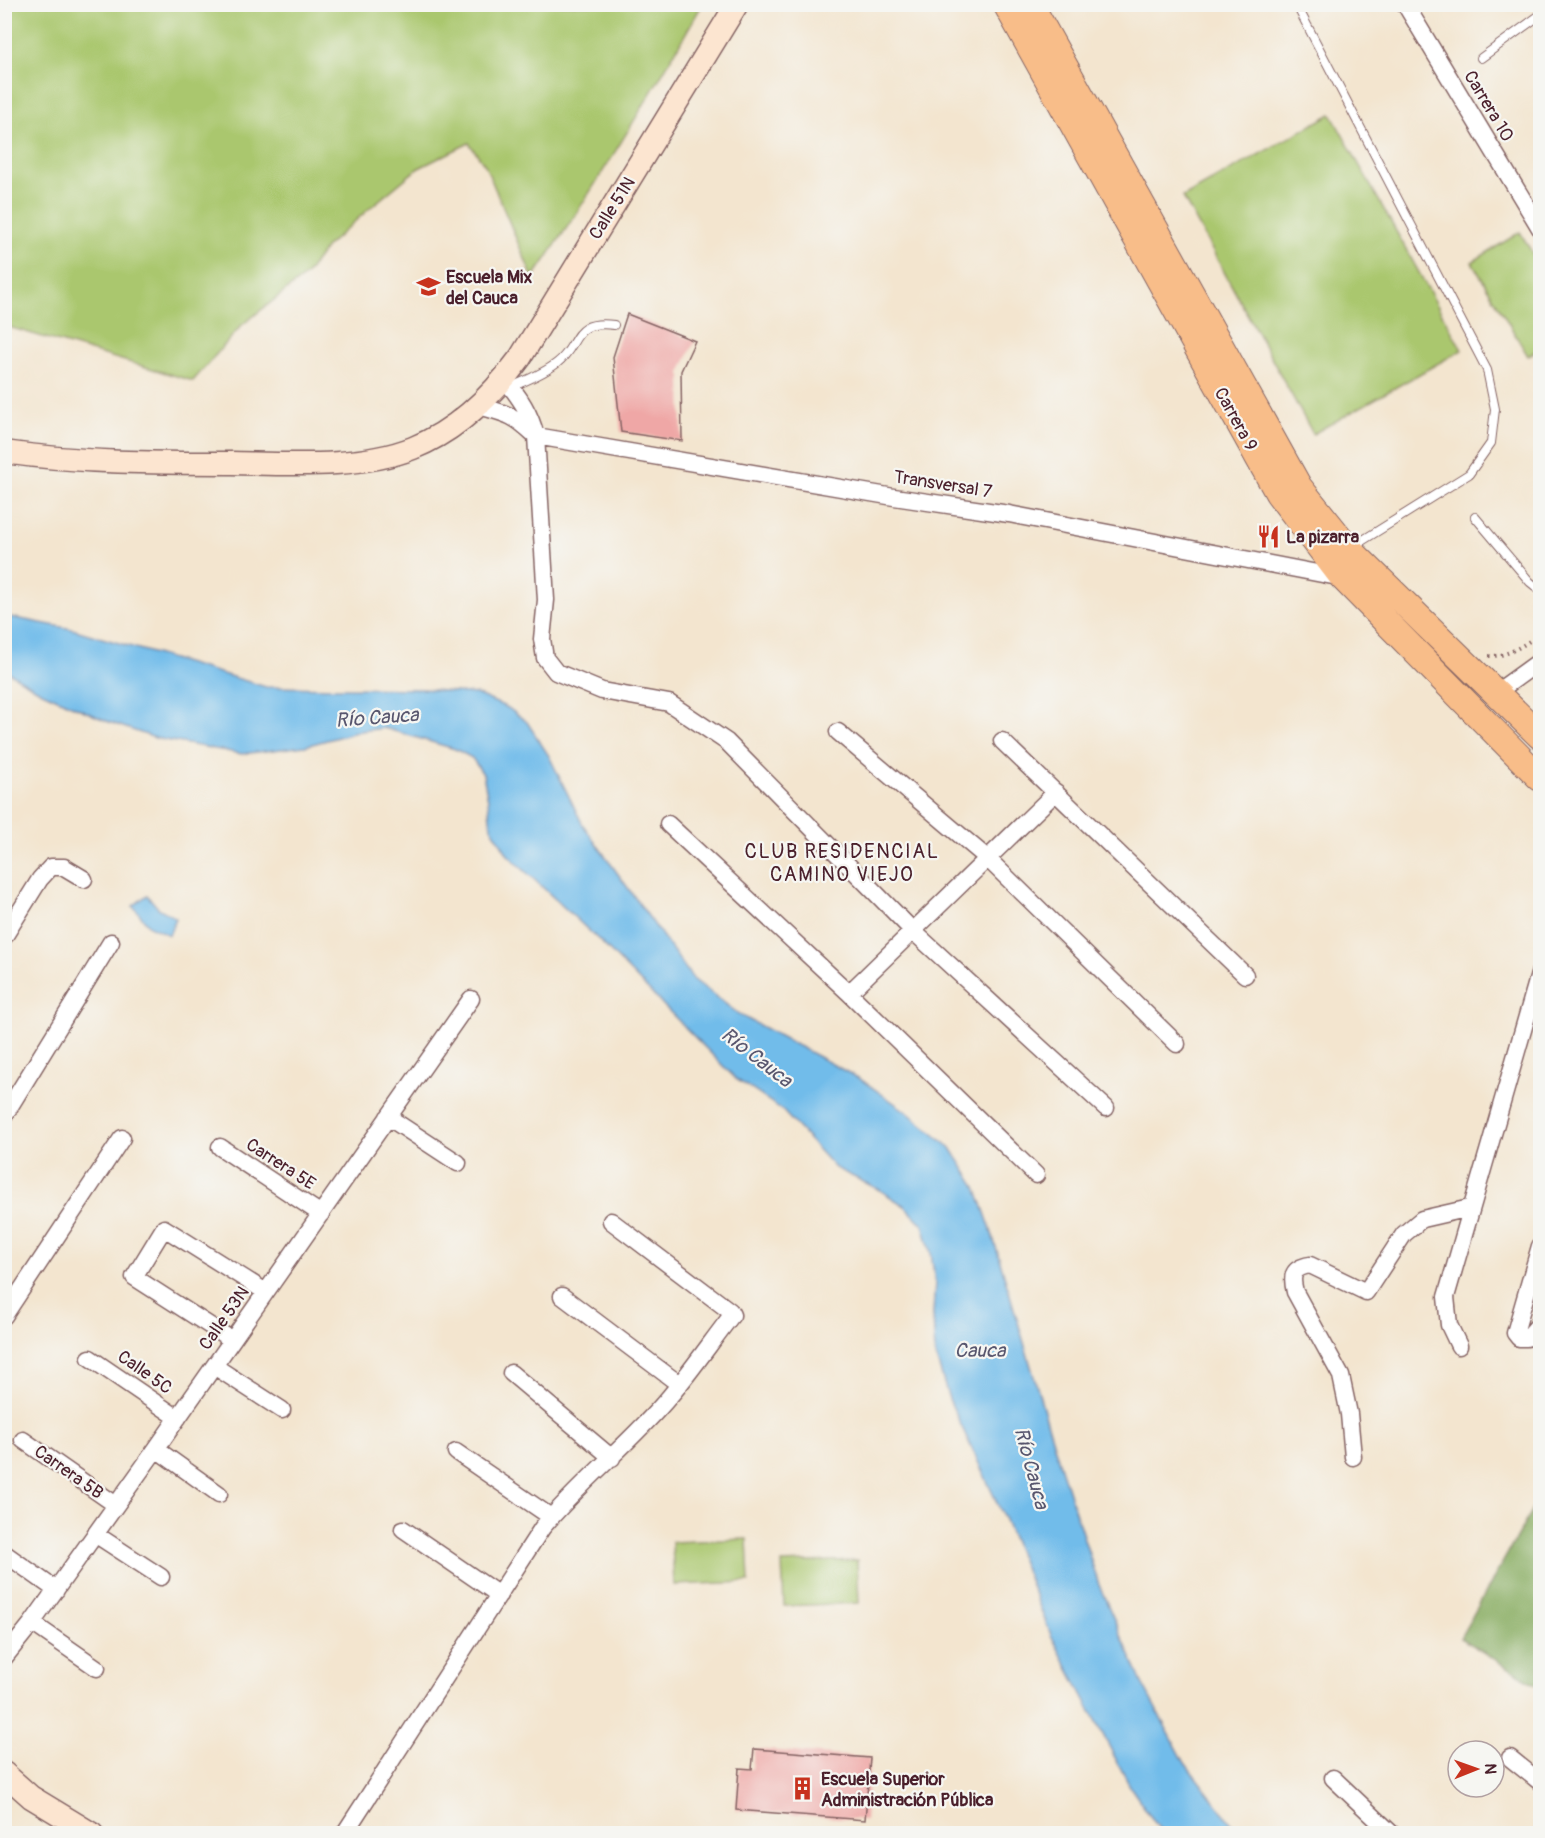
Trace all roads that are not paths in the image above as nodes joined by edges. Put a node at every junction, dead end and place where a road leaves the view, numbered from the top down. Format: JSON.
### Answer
{"nodes":[{"id":1,"x":737,"y":4,"type":"edge"},
{"id":2,"x":1006,"y":4,"type":"edge"},
{"id":3,"x":1030,"y":4,"type":"edge"},
{"id":4,"x":1296,"y":4,"type":"edge"},
{"id":5,"x":1405,"y":4,"type":"edge"},
{"id":6,"x":1540,"y":15,"type":"edge"},
{"id":7,"x":1481,"y":58,"type":"dead end"},
{"id":8,"x":1540,"y":228,"type":"edge"},
{"id":9,"x":615,"y":325,"type":"dead end"},
{"id":10,"x":508,"y":383,"type":"junction"},
{"id":11,"x":479,"y":406,"type":"junction"},
{"id":12,"x":536,"y":436,"type":"junction"},
{"id":13,"x":4,"y":452,"type":"edge"},
{"id":14,"x":1475,"y":517,"type":"dead end"},
{"id":15,"x":1349,"y":549,"type":"junction"},
{"id":16,"x":1343,"y":578,"type":"junction"},
{"id":17,"x":1540,"y":590,"type":"edge"},
{"id":18,"x":1540,"y":661,"type":"edge"},
{"id":19,"x":1497,"y":692,"type":"junction"},
{"id":20,"x":1537,"y":727,"type":"edge"},
{"id":21,"x":838,"y":732,"type":"dead end"},
{"id":22,"x":1002,"y":741,"type":"dead end"},
{"id":23,"x":1540,"y":778,"type":"edge"},
{"id":24,"x":1056,"y":792,"type":"junction"},
{"id":25,"x":668,"y":824,"type":"dead end"},
{"id":26,"x":987,"y":858,"type":"junction"},
{"id":27,"x":84,"y":879,"type":"dead end"},
{"id":28,"x":914,"y":932,"type":"junction"},
{"id":29,"x":4,"y":937,"type":"edge"},
{"id":30,"x":111,"y":942,"type":"dead end"},
{"id":31,"x":1540,"y":971,"type":"edge"},
{"id":32,"x":1245,"y":975,"type":"dead end"},
{"id":33,"x":849,"y":993,"type":"junction"},
{"id":34,"x":471,"y":999,"type":"dead end"},
{"id":35,"x":1177,"y":1044,"type":"dead end"},
{"id":36,"x":1106,"y":1108,"type":"dead end"},
{"id":37,"x":4,"y":1116,"type":"edge"},
{"id":38,"x":388,"y":1117,"type":"junction"},
{"id":39,"x":122,"y":1138,"type":"dead end"},
{"id":40,"x":220,"y":1147,"type":"dead end"},
{"id":41,"x":458,"y":1163,"type":"dead end"},
{"id":42,"x":1036,"y":1175,"type":"dead end"},
{"id":43,"x":1470,"y":1208,"type":"junction"},
{"id":44,"x":321,"y":1214,"type":"junction"},
{"id":45,"x":611,"y":1221,"type":"dead end"},
{"id":46,"x":1540,"y":1246,"type":"edge"},
{"id":47,"x":266,"y":1292,"type":"junction"},
{"id":48,"x":562,"y":1296,"type":"dead end"},
{"id":49,"x":4,"y":1316,"type":"edge"},
{"id":50,"x":1540,"y":1323,"type":"edge"},
{"id":51,"x":232,"y":1340,"type":"junction"},
{"id":52,"x":1459,"y":1346,"type":"dead end"},
{"id":53,"x":90,"y":1358,"type":"dead end"},
{"id":54,"x":214,"y":1366,"type":"junction"},
{"id":55,"x":511,"y":1373,"type":"dead end"},
{"id":56,"x":679,"y":1384,"type":"junction"},
{"id":57,"x":282,"y":1410,"type":"dead end"},
{"id":58,"x":178,"y":1418,"type":"junction"},
{"id":59,"x":22,"y":1440,"type":"dead end"},
{"id":60,"x":156,"y":1449,"type":"junction"},
{"id":61,"x":456,"y":1452,"type":"dead end"},
{"id":62,"x":1353,"y":1457,"type":"dead end"},
{"id":63,"x":612,"y":1458,"type":"junction"},
{"id":64,"x":219,"y":1494,"type":"dead end"},
{"id":65,"x":116,"y":1505,"type":"junction"},
{"id":66,"x":551,"y":1517,"type":"junction"},
{"id":67,"x":403,"y":1529,"type":"dead end"},
{"id":68,"x":95,"y":1534,"type":"junction"},
{"id":69,"x":4,"y":1553,"type":"edge"},
{"id":70,"x":161,"y":1577,"type":"dead end"},
{"id":71,"x":56,"y":1590,"type":"junction"},
{"id":72,"x":499,"y":1595,"type":"junction"},
{"id":73,"x":32,"y":1623,"type":"junction"},
{"id":74,"x":4,"y":1658,"type":"edge"},
{"id":75,"x":97,"y":1668,"type":"dead end"},
{"id":76,"x":1510,"y":1758,"type":"dead end"},
{"id":77,"x":4,"y":1773,"type":"edge"},
{"id":78,"x":1333,"y":1778,"type":"dead end"},
{"id":79,"x":1540,"y":1782,"type":"edge"},
{"id":80,"x":92,"y":1833,"type":"edge"},
{"id":81,"x":344,"y":1833,"type":"edge"},
{"id":82,"x":1392,"y":1833,"type":"edge"}],
"edges":[{"from":1,"to":10,"type":"main road","name":"Calle 51N"},
{"from":2,"to":16,"type":"main road","name":"Carrera 9"},
{"from":3,"to":15,"type":"main road","name":"Carrera 9"},
{"from":4,"to":15,"type":"lane"},
{"from":5,"to":8,"type":"street","name":"Carrera 10"},
{"from":6,"to":7,"type":"lane"},
{"from":9,"to":10,"type":"lane"},
{"from":10,"to":11,"type":"main road","name":"Calle 51N"},
{"from":10,"to":12,"type":"street"},
{"from":11,"to":12,"type":"street"},
{"from":11,"to":13,"type":"main road","name":"Calle 51N"},
{"from":12,"to":16,"type":"street","name":"Transversal 7"},
{"from":12,"to":28,"type":"street"},
{"from":14,"to":17,"type":"lane"},
{"from":15,"to":19,"type":"main road","name":"Carrera 9"},
{"from":16,"to":23,"type":"main road","name":"Carrera 9"},
{"from":18,"to":19,"type":"street"},
{"from":19,"to":20,"type":"main road","name":"Carrera 9"},
{"from":21,"to":26,"type":"street"},
{"from":22,"to":24,"type":"street"},
{"from":24,"to":26,"type":"street"},
{"from":24,"to":32,"type":"street"},
{"from":25,"to":33,"type":"street"},
{"from":26,"to":28,"type":"street"},
{"from":26,"to":35,"type":"street"},
{"from":27,"to":29,"type":"street"},
{"from":28,"to":33,"type":"street"},
{"from":28,"to":36,"type":"street"},
{"from":30,"to":37,"type":"street"},
{"from":31,"to":43,"type":"street"},
{"from":33,"to":42,"type":"street"},
{"from":34,"to":38,"type":"street","name":"Calle 53N"},
{"from":38,"to":41,"type":"street"},
{"from":38,"to":44,"type":"street","name":"Calle 53N"},
{"from":39,"to":49,"type":"street"},
{"from":40,"to":44,"type":"street","name":"Carrera 5E"},
{"from":43,"to":52,"type":"street"},
{"from":43,"to":62,"type":"street"},
{"from":44,"to":47,"type":"street","name":"Calle 53N"},
{"from":45,"to":56,"type":"street"},
{"from":46,"to":50,"type":"street"},
{"from":47,"to":51,"type":"street","name":"Calle 53N"},
{"from":47,"to":51,"type":"street"},
{"from":48,"to":56,"type":"street"},
{"from":51,"to":54,"type":"street","name":"Calle 53N"},
{"from":53,"to":58,"type":"street","name":"Calle 5C"},
{"from":54,"to":57,"type":"street"},
{"from":54,"to":58,"type":"street","name":"Calle 53N"},
{"from":55,"to":63,"type":"street"},
{"from":56,"to":63,"type":"street"},
{"from":58,"to":60,"type":"street","name":"Calle 53N"},
{"from":59,"to":65,"type":"street","name":"Carrera 5B"},
{"from":60,"to":64,"type":"street"},
{"from":60,"to":65,"type":"street","name":"Calle 53N"},
{"from":61,"to":66,"type":"street"},
{"from":63,"to":66,"type":"street"},
{"from":65,"to":68,"type":"street","name":"Calle 53N"},
{"from":66,"to":72,"type":"street"},
{"from":67,"to":72,"type":"street"},
{"from":68,"to":70,"type":"street"},
{"from":68,"to":71,"type":"street","name":"Calle 53N"},
{"from":69,"to":71,"type":"street"},
{"from":71,"to":73,"type":"street","name":"Calle 53N"},
{"from":72,"to":81,"type":"street"},
{"from":73,"to":74,"type":"street","name":"Calle 53N"},
{"from":73,"to":75,"type":"street"},
{"from":76,"to":79,"type":"street"},
{"from":77,"to":80,"type":"main road"},
{"from":78,"to":82,"type":"street"}]}
